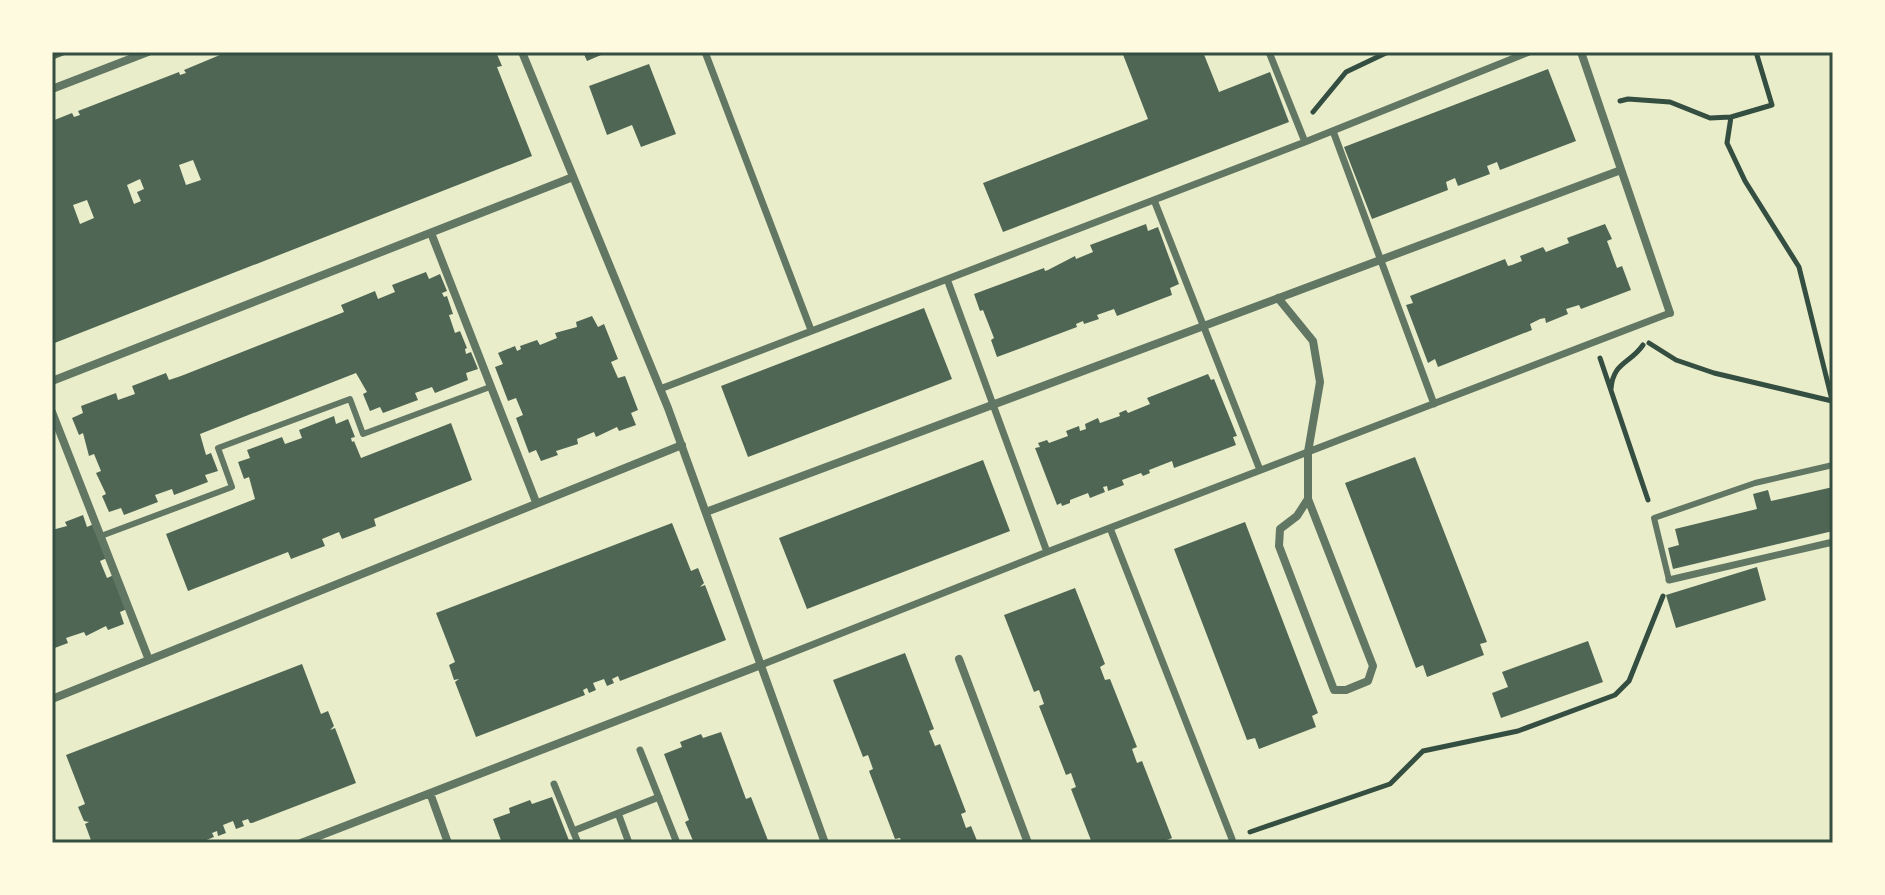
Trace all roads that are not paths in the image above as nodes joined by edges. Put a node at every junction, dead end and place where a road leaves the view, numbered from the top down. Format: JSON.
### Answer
{"nodes":[{"id":1,"x":148,"y":52,"type":"edge"},
{"id":2,"x":522,"y":52,"type":"edge"},
{"id":3,"x":705,"y":52,"type":"edge"},
{"id":4,"x":1269,"y":52,"type":"edge"},
{"id":5,"x":1529,"y":52,"type":"edge"},
{"id":6,"x":1581,"y":52,"type":"edge"},
{"id":7,"x":52,"y":89,"type":"edge"},
{"id":8,"x":1333,"y":131,"type":"junction"},
{"id":9,"x":1305,"y":142,"type":"junction"},
{"id":10,"x":1621,"y":170,"type":"junction"},
{"id":11,"x":573,"y":177,"type":"junction"},
{"id":12,"x":1154,"y":200,"type":"junction"},
{"id":13,"x":431,"y":233,"type":"junction"},
{"id":14,"x":1379,"y":260,"type":"junction"},
{"id":15,"x":947,"y":279,"type":"junction"},
{"id":16,"x":1278,"y":298,"type":"junction"},
{"id":17,"x":1670,"y":313,"type":"joint"},
{"id":18,"x":1203,"y":325,"type":"junction"},
{"id":19,"x":811,"y":330,"type":"junction"},
{"id":20,"x":52,"y":381,"type":"edge"},
{"id":21,"x":490,"y":387,"type":"junction"},
{"id":22,"x":660,"y":389,"type":"junction"},
{"id":23,"x":1434,"y":404,"type":"junction"},
{"id":24,"x":993,"y":405,"type":"junction"},
{"id":25,"x":52,"y":412,"type":"edge"},
{"id":26,"x":682,"y":445,"type":"junction"},
{"id":27,"x":1308,"y":452,"type":"junction"},
{"id":28,"x":1833,"y":465,"type":"edge"},
{"id":29,"x":1260,"y":470,"type":"junction"},
{"id":30,"x":1308,"y":499,"type":"junction"},
{"id":31,"x":536,"y":502,"type":"junction"},
{"id":32,"x":706,"y":512,"type":"junction"},
{"id":33,"x":1110,"y":528,"type":"junction"},
{"id":34,"x":101,"y":536,"type":"junction"},
{"id":35,"x":1833,"y":542,"type":"edge"},
{"id":36,"x":1047,"y":552,"type":"junction"},
{"id":37,"x":1669,"y":580,"type":"joint"},
{"id":38,"x":959,"y":659,"type":"dead end"},
{"id":39,"x":149,"y":660,"type":"junction"},
{"id":40,"x":761,"y":665,"type":"junction"},
{"id":41,"x":52,"y":699,"type":"edge"},
{"id":42,"x":640,"y":750,"type":"dead end"},
{"id":43,"x":554,"y":784,"type":"dead end"},
{"id":44,"x":430,"y":793,"type":"junction"},
{"id":45,"x":659,"y":797,"type":"junction"},
{"id":46,"x":618,"y":813,"type":"junction"},
{"id":47,"x":573,"y":831,"type":"junction"},
{"id":48,"x":1232,"y":839,"type":"road end"},
{"id":49,"x":301,"y":843,"type":"edge"},
{"id":50,"x":448,"y":843,"type":"edge"},
{"id":51,"x":578,"y":843,"type":"edge"},
{"id":52,"x":629,"y":843,"type":"edge"},
{"id":53,"x":677,"y":843,"type":"edge"},
{"id":54,"x":825,"y":843,"type":"edge"},
{"id":55,"x":1028,"y":843,"type":"edge"}],
"edges":[{"from":1,"to":7,"type":"street"},
{"from":2,"to":11,"type":"street"},
{"from":3,"to":19,"type":"street"},
{"from":4,"to":9,"type":"street"},
{"from":5,"to":8,"type":"street"},
{"from":6,"to":10,"type":"street"},
{"from":8,"to":9,"type":"street"},
{"from":8,"to":14,"type":"street"},
{"from":9,"to":12,"type":"street"},
{"from":10,"to":14,"type":"street"},
{"from":10,"to":17,"type":"street"},
{"from":11,"to":13,"type":"street"},
{"from":11,"to":22,"type":"street"},
{"from":12,"to":15,"type":"street"},
{"from":12,"to":18,"type":"street"},
{"from":13,"to":20,"type":"street"},
{"from":13,"to":21,"type":"street"},
{"from":14,"to":16,"type":"street"},
{"from":14,"to":23,"type":"street"},
{"from":15,"to":19,"type":"street"},
{"from":15,"to":24,"type":"street"},
{"from":16,"to":18,"type":"street"},
{"from":16,"to":27,"type":"street"},
{"from":17,"to":23,"type":"street"},
{"from":18,"to":24,"type":"street"},
{"from":18,"to":29,"type":"street"},
{"from":19,"to":22,"type":"street"},
{"from":21,"to":31,"type":"street"},
{"from":21,"to":34,"type":"lane"},
{"from":22,"to":26,"type":"street"},
{"from":23,"to":27,"type":"street"},
{"from":24,"to":32,"type":"street"},
{"from":24,"to":36,"type":"street"},
{"from":25,"to":34,"type":"street"},
{"from":26,"to":31,"type":"street"},
{"from":26,"to":32,"type":"street"},
{"from":27,"to":29,"type":"street"},
{"from":27,"to":30,"type":"street"},
{"from":28,"to":37,"type":"lane"},
{"from":29,"to":33,"type":"street"},
{"from":30,"to":30,"type":"street"},
{"from":31,"to":39,"type":"street"},
{"from":32,"to":40,"type":"street"},
{"from":33,"to":36,"type":"street"},
{"from":33,"to":48,"type":"street"},
{"from":34,"to":39,"type":"street"},
{"from":35,"to":37,"type":"street"},
{"from":36,"to":40,"type":"street"},
{"from":38,"to":55,"type":"street"},
{"from":39,"to":41,"type":"street"},
{"from":40,"to":44,"type":"street"},
{"from":40,"to":54,"type":"street"},
{"from":42,"to":45,"type":"street"},
{"from":43,"to":47,"type":"street"},
{"from":44,"to":49,"type":"street"},
{"from":44,"to":50,"type":"street"},
{"from":45,"to":46,"type":"street"},
{"from":45,"to":53,"type":"street"},
{"from":46,"to":47,"type":"street"},
{"from":46,"to":52,"type":"street"},
{"from":47,"to":51,"type":"street"}]}
